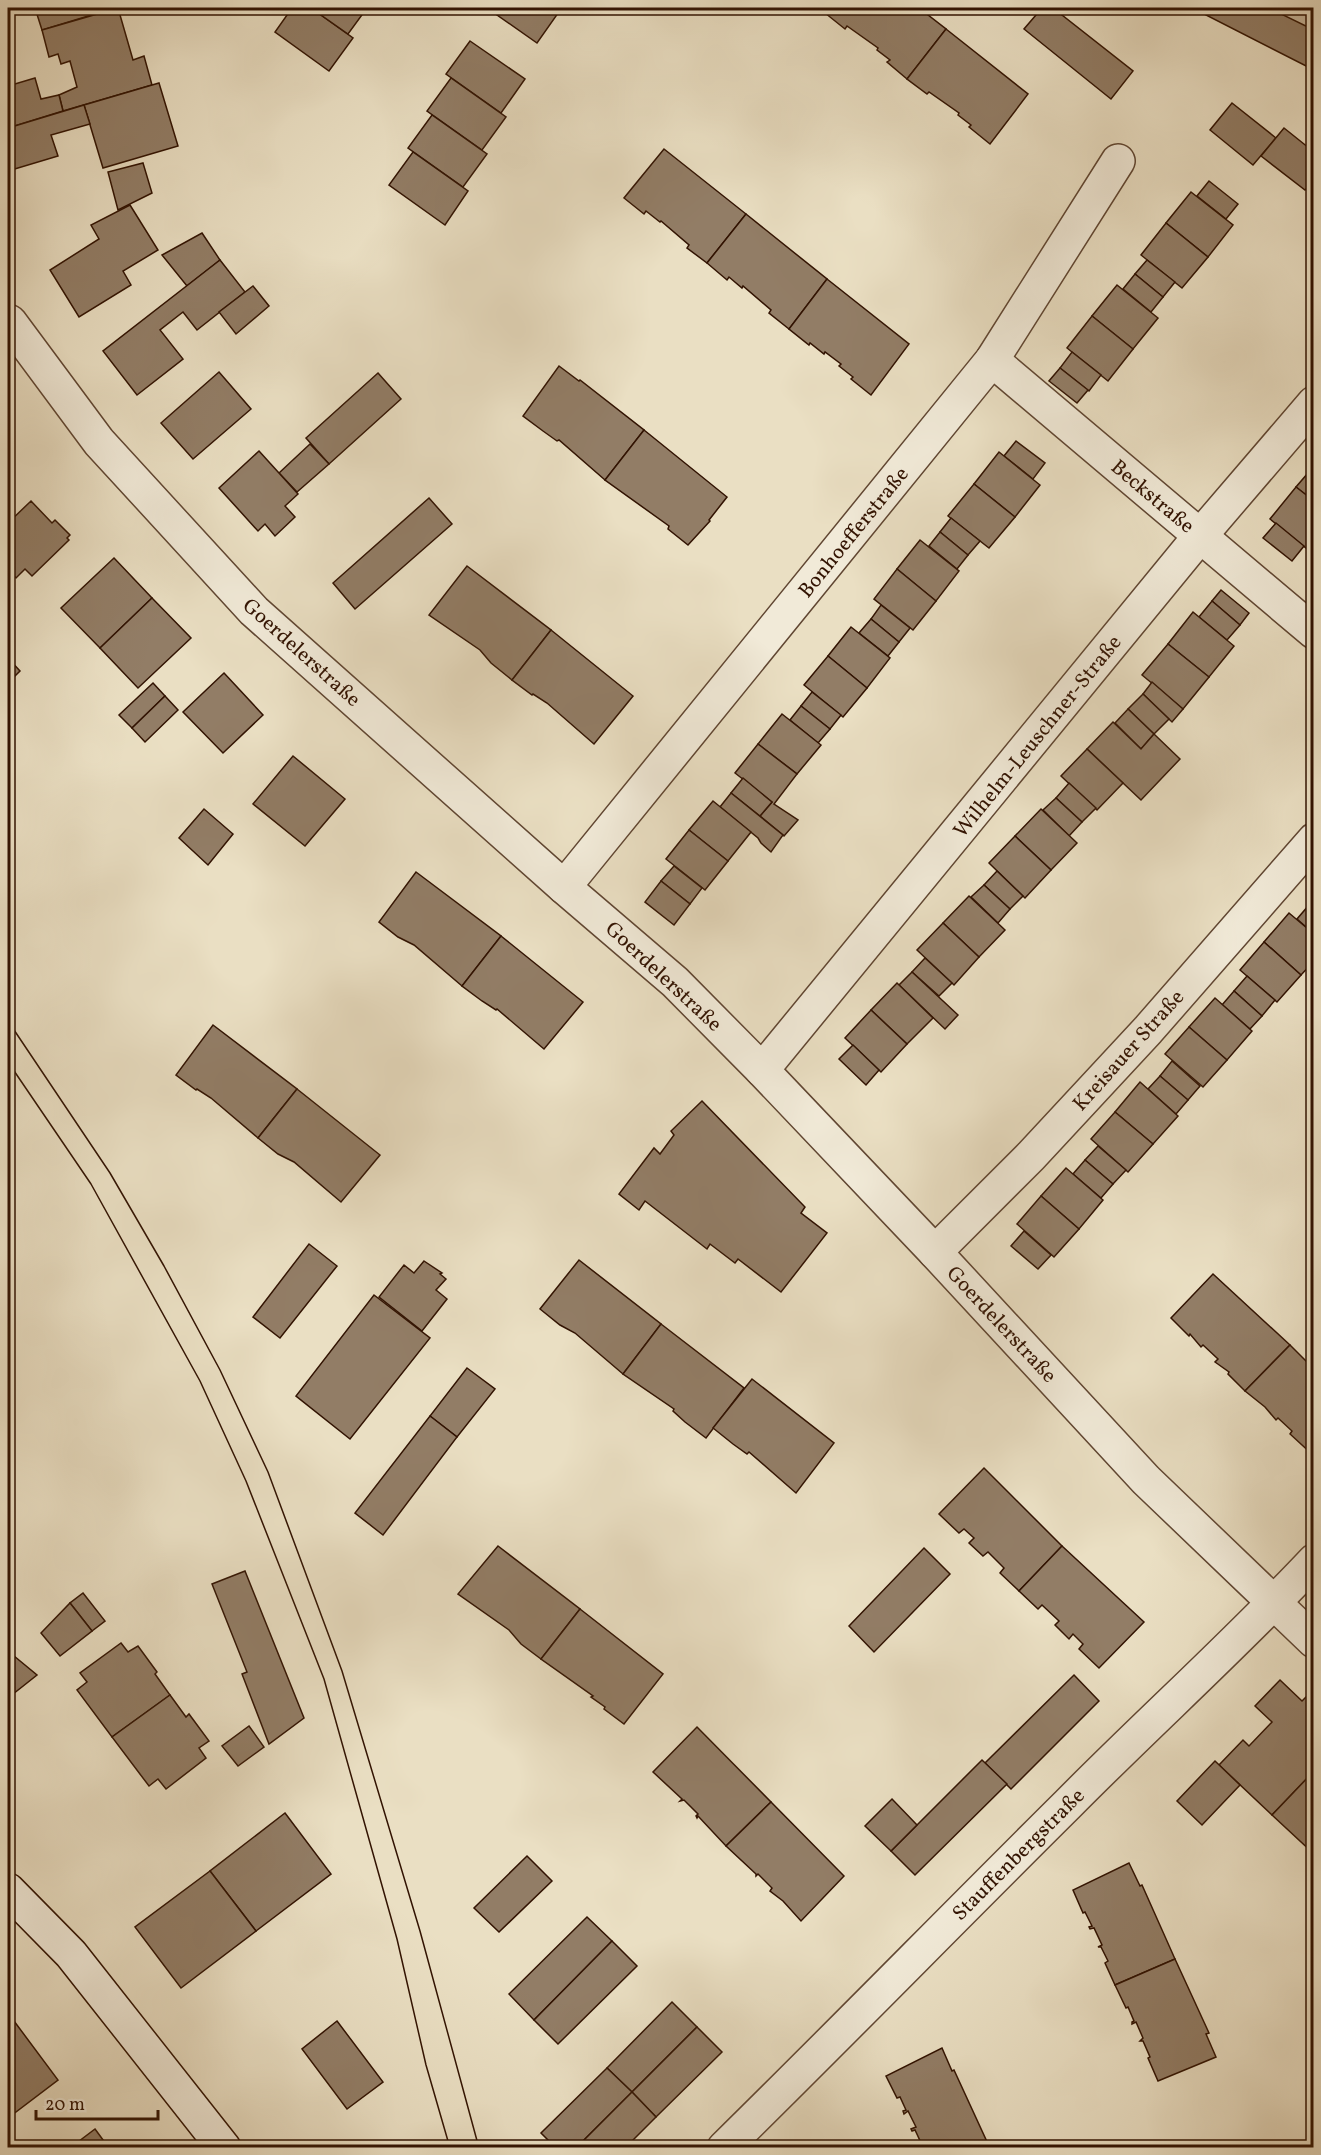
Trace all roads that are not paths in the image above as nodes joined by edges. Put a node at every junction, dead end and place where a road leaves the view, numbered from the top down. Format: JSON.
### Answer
{"nodes":[{"id":1,"x":1118,"y":161,"type":"dead end"},
{"id":2,"x":8,"y":320,"type":"edge"},
{"id":3,"x":992,"y":360,"type":"junction"},
{"id":4,"x":1314,"y":403,"type":"edge"},
{"id":5,"x":1200,"y":536,"type":"junction"},
{"id":6,"x":1314,"y":632,"type":"edge"},
{"id":7,"x":1314,"y":840,"type":"edge"},
{"id":8,"x":564,"y":887,"type":"junction"},
{"id":9,"x":762,"y":1070,"type":"junction"},
{"id":10,"x":935,"y":1252,"type":"junction"},
{"id":11,"x":1314,"y":1561,"type":"edge"},
{"id":12,"x":1275,"y":1602,"type":"junction"},
{"id":13,"x":1314,"y":1641,"type":"edge"},
{"id":14,"x":8,"y":1890,"type":"edge"},
{"id":15,"x":224,"y":2148,"type":"edge"},
{"id":16,"x":724,"y":2148,"type":"edge"}],
"edges":[{"from":1,"to":3,"type":"street","name":"Bonhoefferstraße"},
{"from":2,"to":8,"type":"street","name":"Goerdelerstraße"},
{"from":3,"to":5,"type":"street","name":"Beckstraße"},
{"from":3,"to":8,"type":"street","name":"Bonhoefferstraße"},
{"from":4,"to":5,"type":"street","name":"Wilhelm-Leuschner-Straße"},
{"from":5,"to":6,"type":"street","name":"Beckstraße"},
{"from":5,"to":9,"type":"street","name":"Wilhelm-Leuschner-Straße"},
{"from":7,"to":10,"type":"street","name":"Kreisauer Straße"},
{"from":8,"to":9,"type":"street","name":"Goerdelerstraße"},
{"from":9,"to":10,"type":"street","name":"Goerdelerstraße"},
{"from":10,"to":12,"type":"street","name":"Goerdelerstraße"},
{"from":11,"to":12,"type":"street","name":"Stauffenbergstraße"},
{"from":12,"to":13,"type":"street","name":"Goerdelerstraße"},
{"from":12,"to":16,"type":"street","name":"Stauffenbergstraße"},
{"from":14,"to":15,"type":"street"}]}
